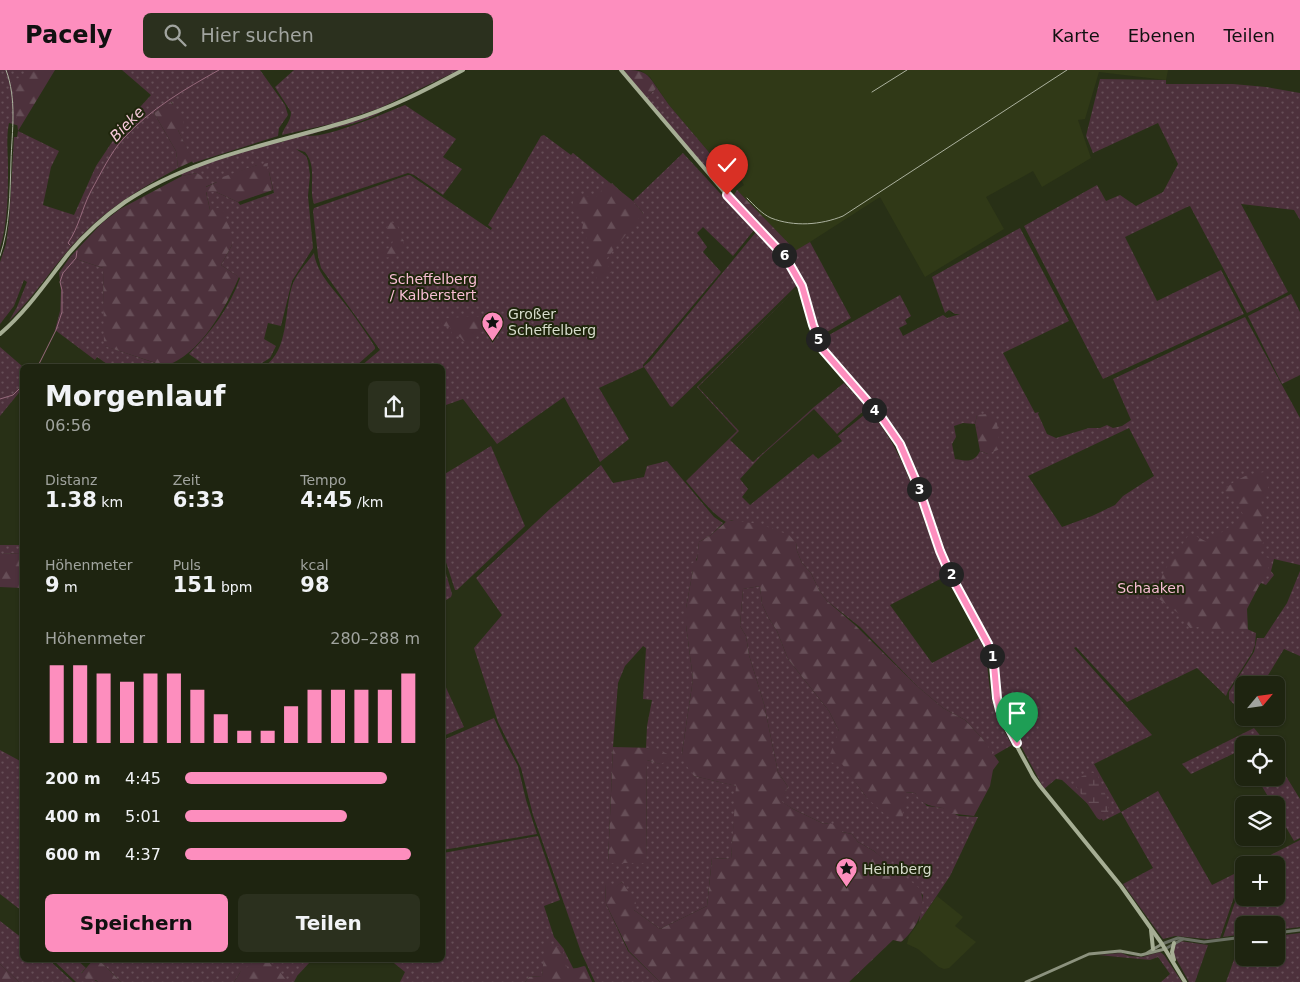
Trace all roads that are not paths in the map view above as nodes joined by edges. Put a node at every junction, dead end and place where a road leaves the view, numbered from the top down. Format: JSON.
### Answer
{"nodes":[{"id":1,"x":463,"y":70,"type":"edge"},
{"id":2,"x":621,"y":70,"type":"edge"},
{"id":3,"x":0,"y":334,"type":"edge"},
{"id":4,"x":1151,"y":928,"type":"junction"},
{"id":5,"x":1300,"y":930,"type":"edge"},
{"id":6,"x":1285,"y":932,"type":"edge"},
{"id":7,"x":1235,"y":938,"type":"edge"},
{"id":8,"x":1184,"y":939,"type":"junction"},
{"id":9,"x":1174,"y":943,"type":"junction"},
{"id":10,"x":1163,"y":946,"type":"junction"},
{"id":11,"x":1153,"y":949,"type":"junction"},
{"id":12,"x":1146,"y":954,"type":"junction"},
{"id":13,"x":1175,"y":965,"type":"junction"},
{"id":14,"x":1026,"y":982,"type":"edge"},
{"id":15,"x":1185,"y":982,"type":"edge"}],
"edges":[{"from":1,"to":3,"type":"main road"},
{"from":2,"to":4,"type":"main road"},
{"from":4,"to":10,"type":"main road"},
{"from":4,"to":11,"type":"main road"},
{"from":5,"to":6,"type":"street"},
{"from":7,"to":8,"type":"street"},
{"from":8,"to":9,"type":"street"},
{"from":8,"to":10,"type":"street"},
{"from":9,"to":10,"type":"street"},
{"from":9,"to":13,"type":"main road"},
{"from":10,"to":11,"type":"main road"},
{"from":10,"to":12,"type":"main road"},
{"from":10,"to":13,"type":"main road"},
{"from":11,"to":12,"type":"main road"},
{"from":12,"to":14,"type":"main road"},
{"from":13,"to":15,"type":"main road"}]}
